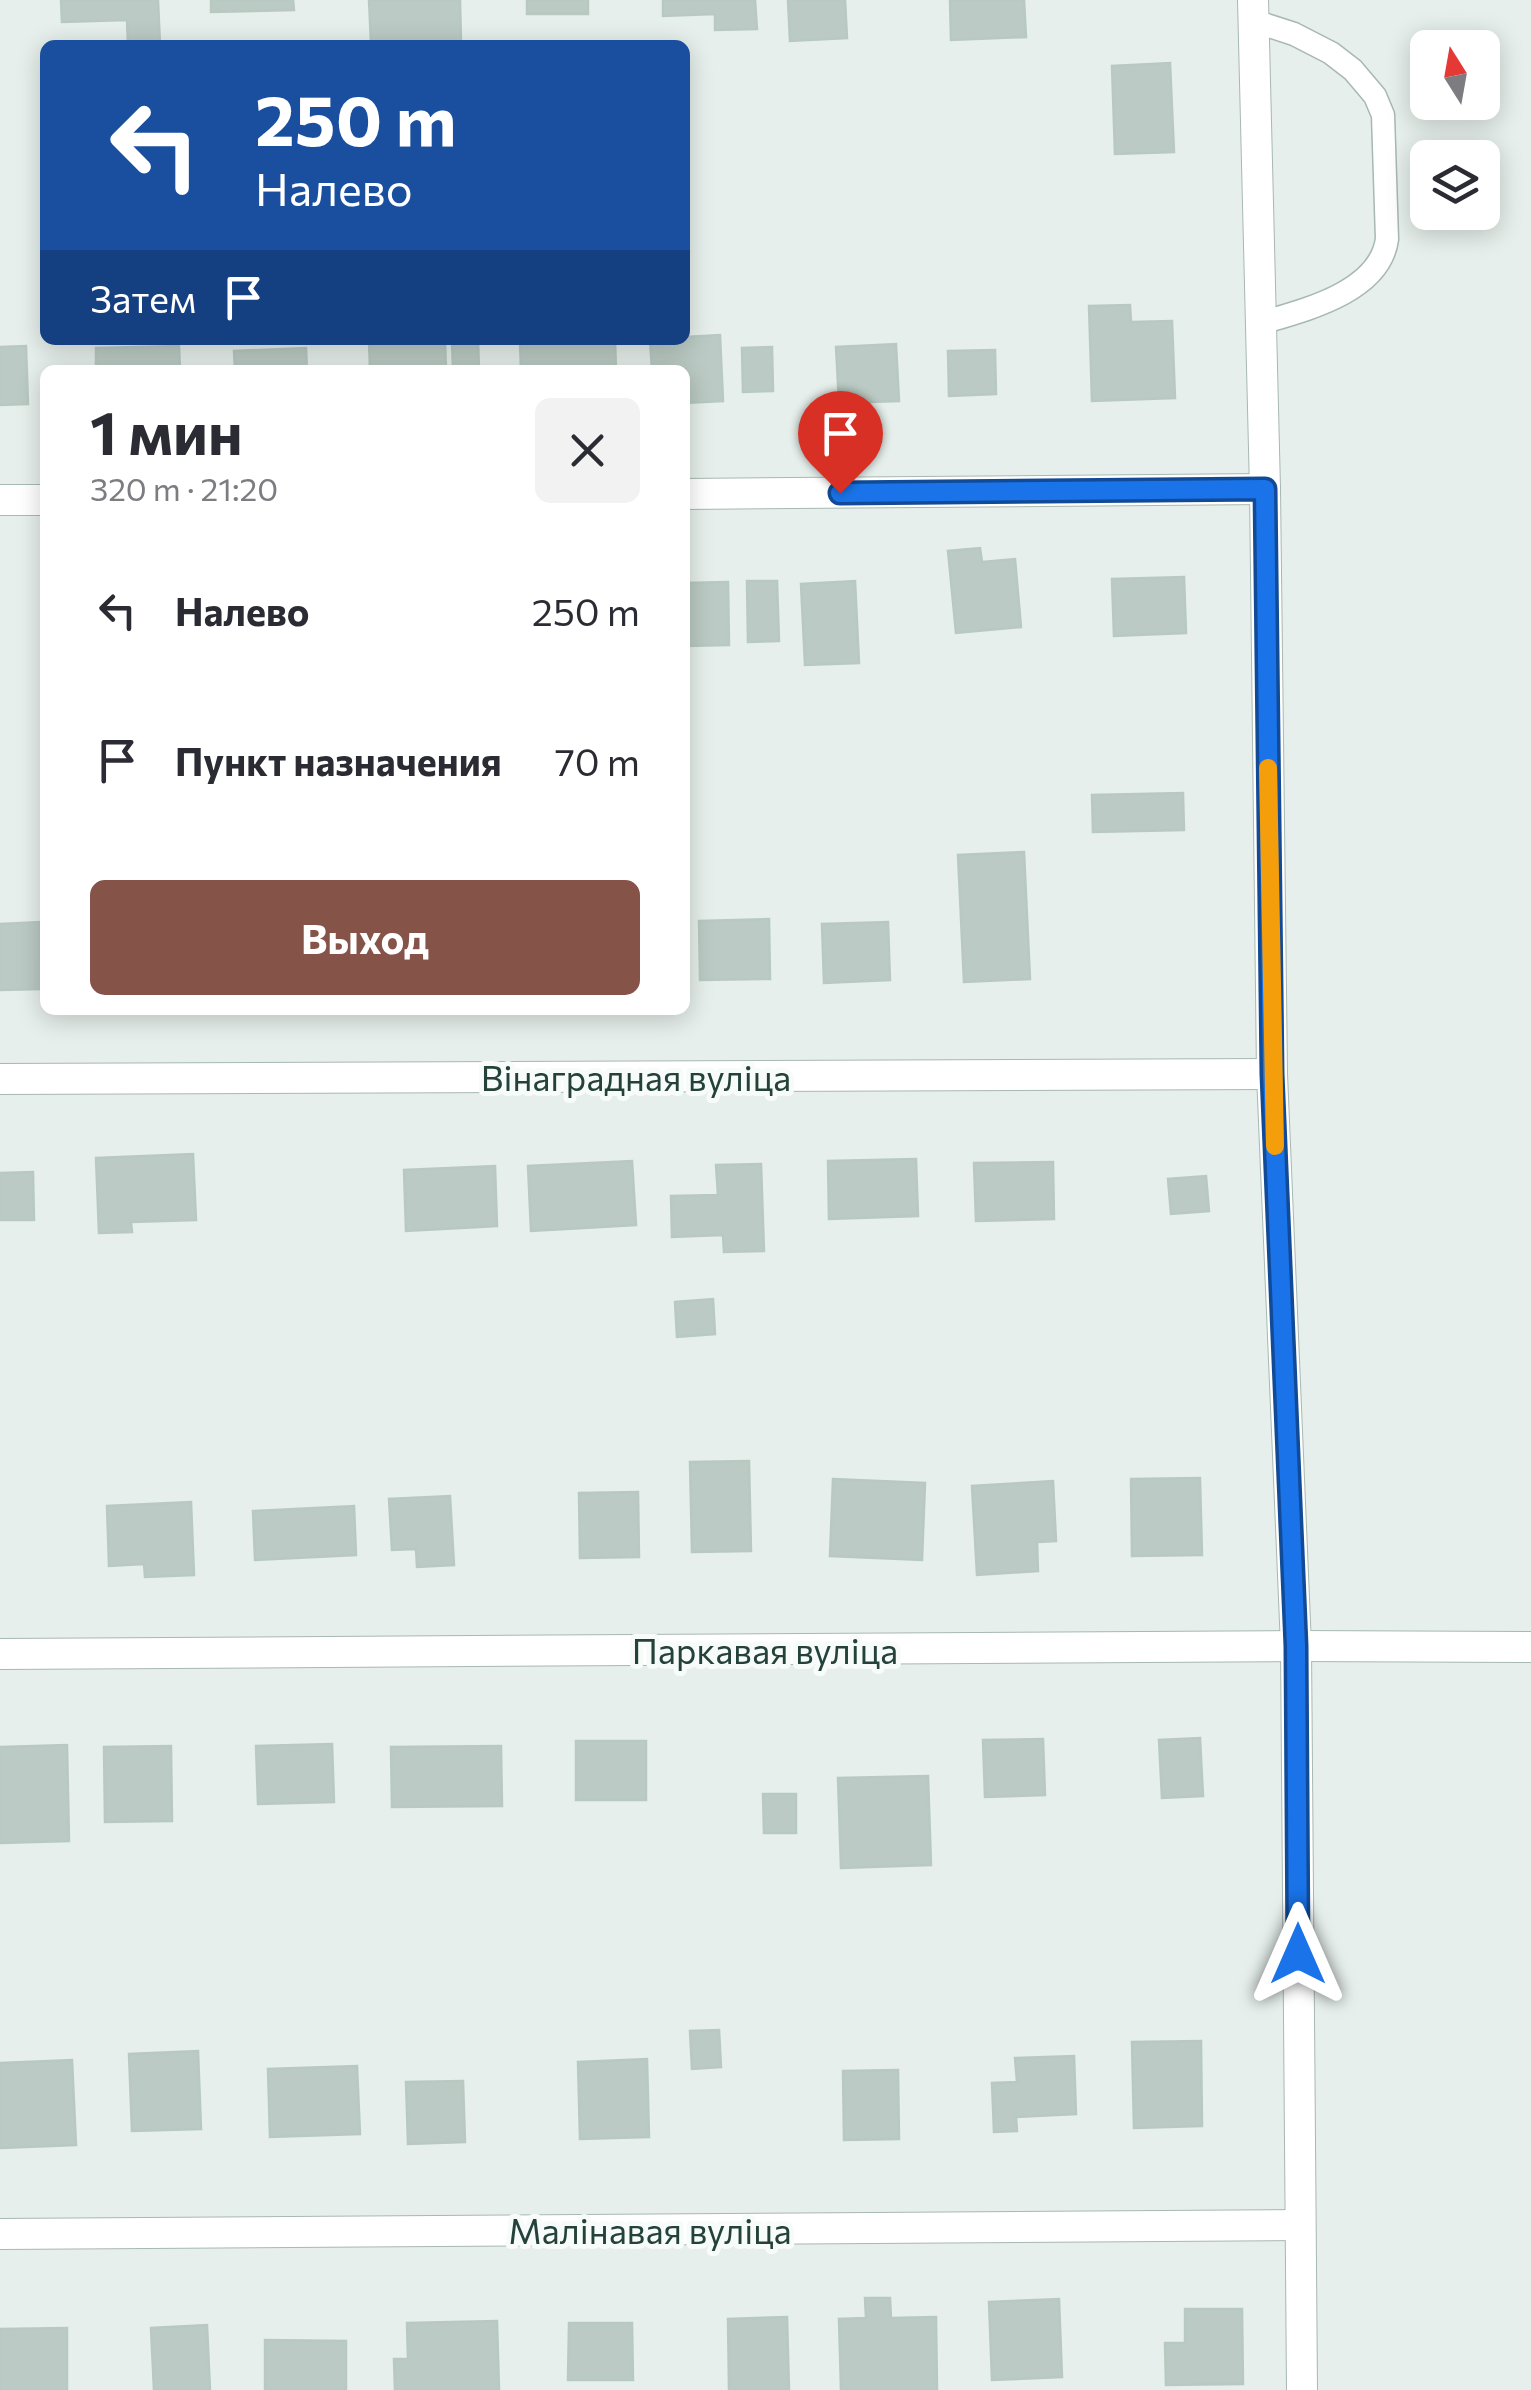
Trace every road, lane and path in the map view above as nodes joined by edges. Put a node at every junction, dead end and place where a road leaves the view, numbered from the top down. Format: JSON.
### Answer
{"nodes":[{"id":1,"x":1254,"y":10,"type":"edge"},
{"id":2,"x":1261,"y":323,"type":"junction"},
{"id":3,"x":1265,"y":489,"type":"junction"},
{"id":4,"x":690,"y":494,"type":"edge"},
{"id":5,"x":0,"y":500,"type":"edge"},
{"id":6,"x":40,"y":500,"type":"edge"},
{"id":7,"x":1272,"y":1074,"type":"junction"},
{"id":8,"x":0,"y":1080,"type":"edge"},
{"id":9,"x":1296,"y":1646,"type":"junction"},
{"id":10,"x":1531,"y":1647,"type":"edge"},
{"id":11,"x":0,"y":1654,"type":"edge"},
{"id":12,"x":1300,"y":2225,"type":"junction"},
{"id":13,"x":0,"y":2234,"type":"edge"},
{"id":14,"x":1302,"y":2390,"type":"edge"}],
"edges":[{"from":1,"to":2,"type":"street"},
{"from":1,"to":2,"type":"lane"},
{"from":2,"to":3,"type":"street"},
{"from":3,"to":4,"type":"street"},
{"from":3,"to":7,"type":"street"},
{"from":5,"to":6,"type":"street"},
{"from":7,"to":8,"type":"street","name":"Вінаградная вуліца"},
{"from":7,"to":9,"type":"street"},
{"from":9,"to":10,"type":"street","name":"Паркавая вуліца"},
{"from":9,"to":11,"type":"street","name":"Паркавая вуліца"},
{"from":9,"to":12,"type":"street"},
{"from":12,"to":13,"type":"street","name":"Малінавая вуліца"},
{"from":12,"to":14,"type":"street"}]}
